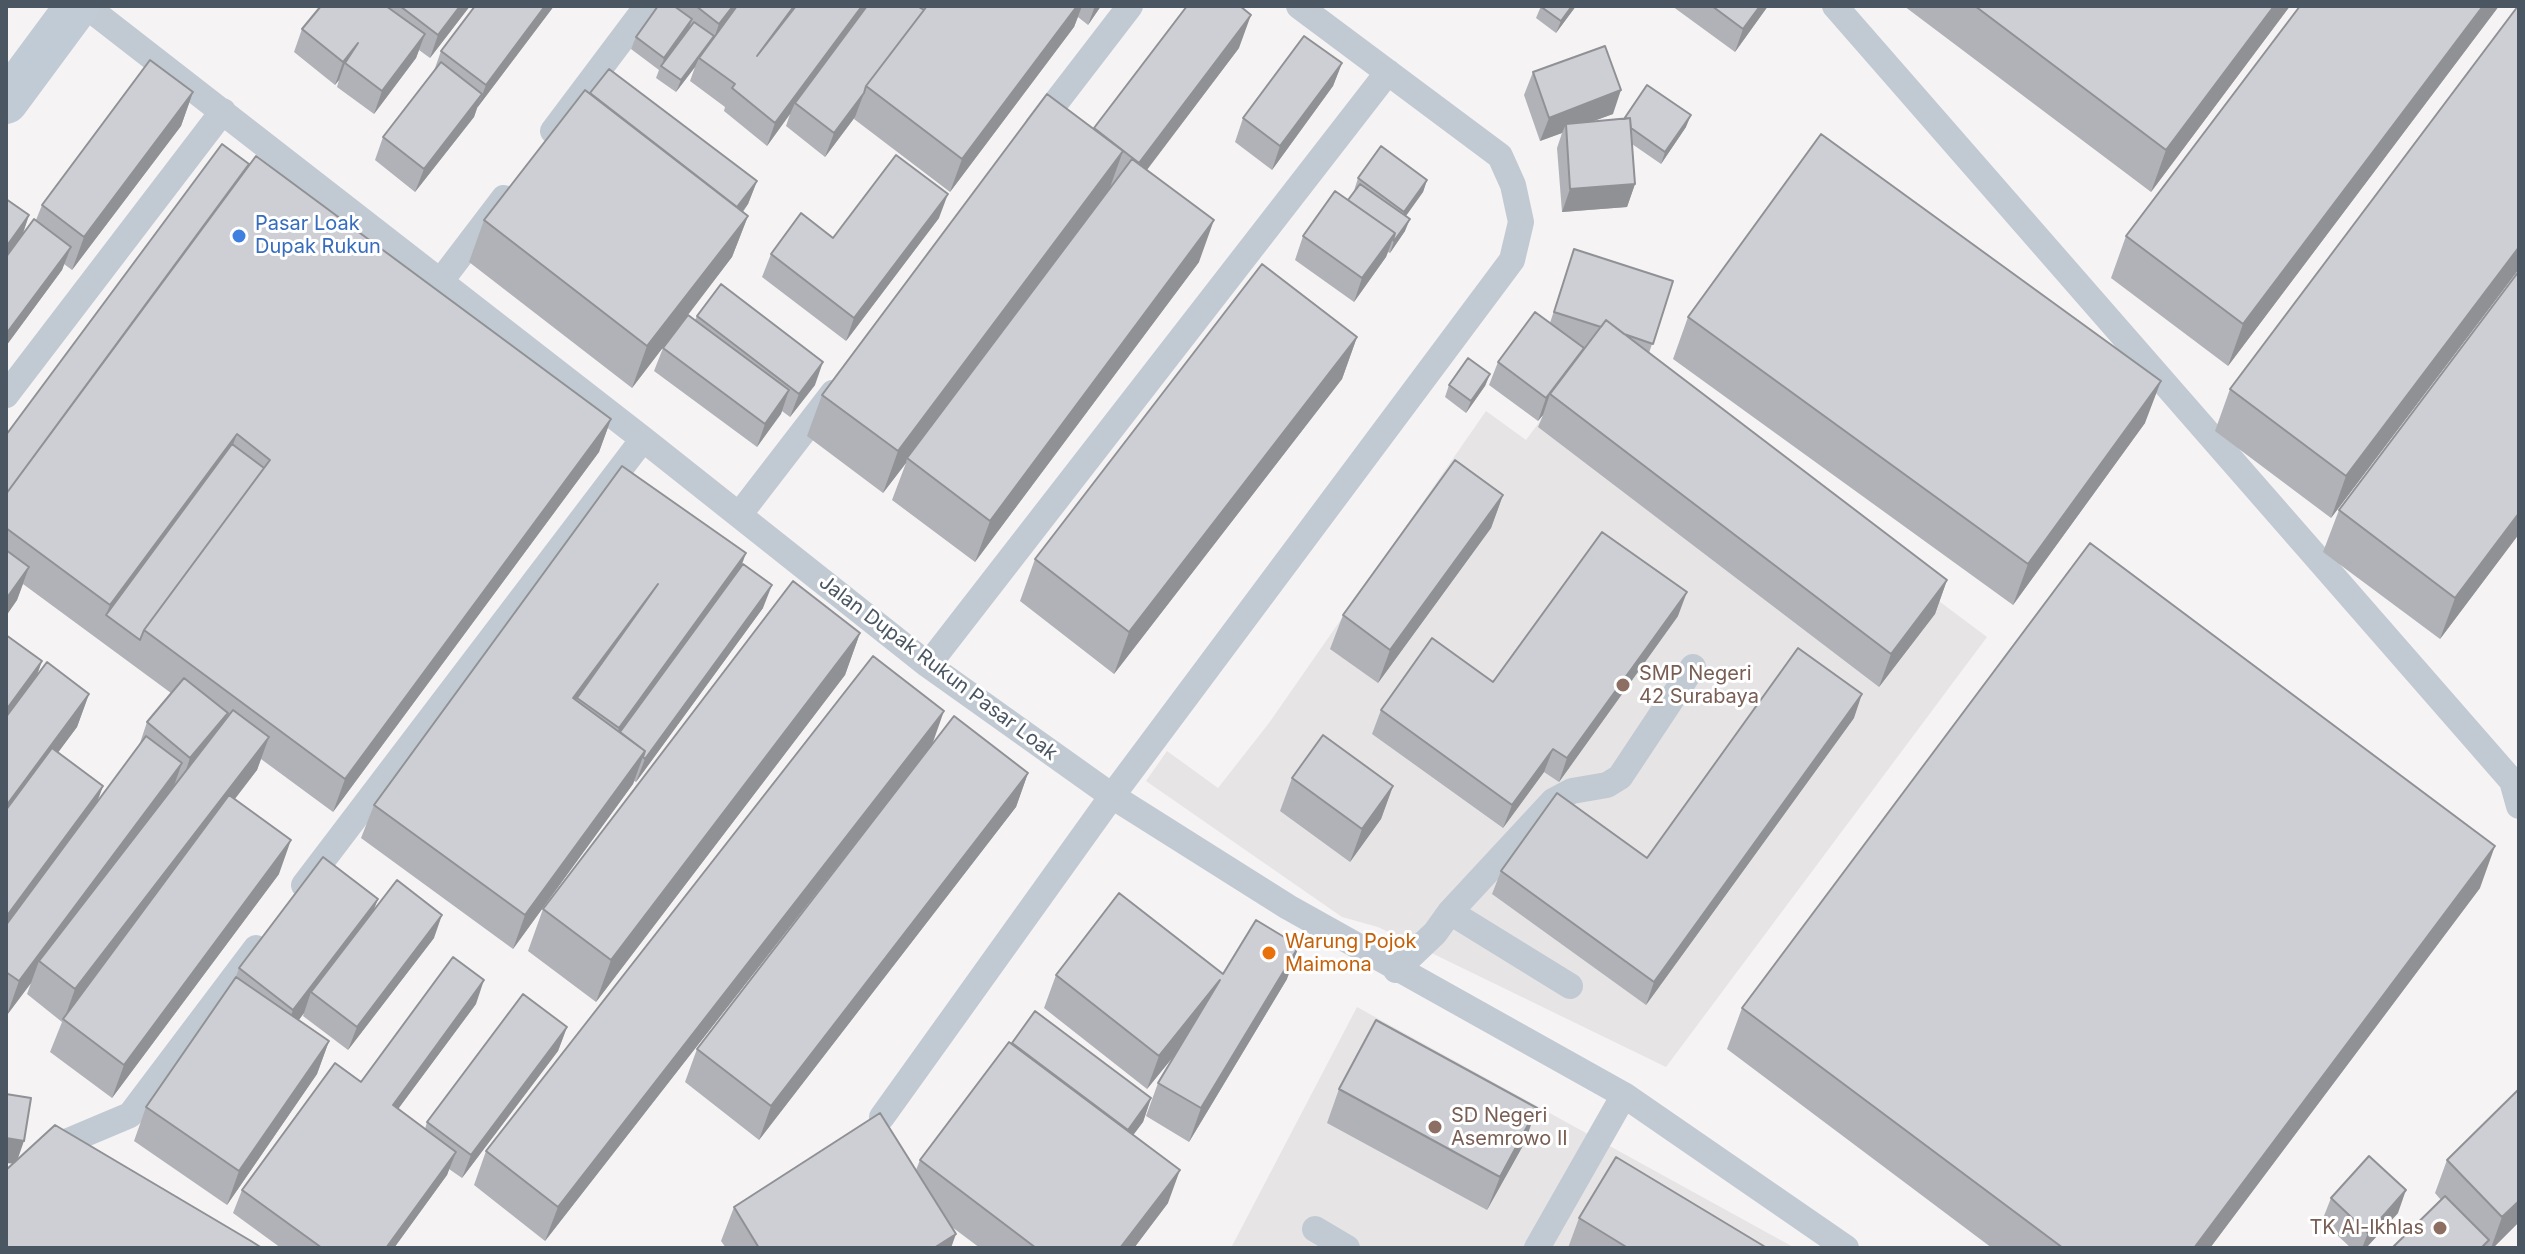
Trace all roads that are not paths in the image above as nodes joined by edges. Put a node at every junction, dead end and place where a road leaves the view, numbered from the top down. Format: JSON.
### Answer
{"nodes":[{"id":1,"x":77,"y":6,"type":"edge"},
{"id":2,"x":86,"y":6,"type":"edge"},
{"id":3,"x":647,"y":6,"type":"edge"},
{"id":4,"x":1130,"y":6,"type":"edge"},
{"id":5,"x":1299,"y":6,"type":"edge"},
{"id":6,"x":1835,"y":6,"type":"edge"},
{"id":7,"x":1388,"y":72,"type":"junction"},
{"id":8,"x":6,"y":102,"type":"edge"},
{"id":9,"x":223,"y":111,"type":"junction"},
{"id":10,"x":1025,"y":142,"type":"edge"},
{"id":11,"x":534,"y":157,"type":"edge"},
{"id":12,"x":516,"y":182,"type":"edge"},
{"id":13,"x":440,"y":282,"type":"junction"},
{"id":14,"x":844,"y":378,"type":"edge"},
{"id":15,"x":6,"y":395,"type":"edge"},
{"id":16,"x":643,"y":439,"type":"junction"},
{"id":17,"x":739,"y":515,"type":"junction"},
{"id":18,"x":928,"y":665,"type":"junction"},
{"id":19,"x":1693,"y":667,"type":"dead end"},
{"id":20,"x":1112,"y":796,"type":"junction"},
{"id":21,"x":2519,"y":806,"type":"edge"},
{"id":22,"x":292,"y":902,"type":"edge"},
{"id":23,"x":1450,"y":912,"type":"junction"},
{"id":24,"x":273,"y":927,"type":"edge"},
{"id":25,"x":1396,"y":970,"type":"junction"},
{"id":26,"x":1570,"y":986,"type":"dead end"},
{"id":27,"x":1624,"y":1095,"type":"junction"},
{"id":28,"x":882,"y":1117,"type":"edge"},
{"id":29,"x":47,"y":1150,"type":"edge"},
{"id":30,"x":1315,"y":1229,"type":"dead end"},
{"id":31,"x":1347,"y":1248,"type":"edge"},
{"id":32,"x":1537,"y":1248,"type":"edge"},
{"id":33,"x":1846,"y":1248,"type":"edge"}],
"edges":[{"from":1,"to":8,"type":"main road"},
{"from":2,"to":9,"type":"lane","name":"Jalan Dupak Rukun Pasar Loak"},
{"from":3,"to":11,"type":"lane"},
{"from":4,"to":10,"type":"lane"},
{"from":5,"to":7,"type":"lane"},
{"from":6,"to":21,"type":"lane"},
{"from":7,"to":18,"type":"lane"},
{"from":7,"to":20,"type":"lane"},
{"from":9,"to":13,"type":"lane","name":"Jalan Dupak Rukun Pasar Loak"},
{"from":9,"to":15,"type":"lane"},
{"from":12,"to":13,"type":"lane"},
{"from":13,"to":16,"type":"lane","name":"Jalan Dupak Rukun Pasar Loak"},
{"from":14,"to":17,"type":"lane"},
{"from":16,"to":17,"type":"lane","name":"Jalan Dupak Rukun Pasar Loak"},
{"from":16,"to":22,"type":"lane"},
{"from":17,"to":18,"type":"lane","name":"Jalan Dupak Rukun Pasar Loak"},
{"from":18,"to":20,"type":"lane","name":"Jalan Dupak Rukun Pasar Loak"},
{"from":19,"to":23,"type":"lane"},
{"from":20,"to":25,"type":"lane","name":"Jalan Dupak Rukun Pasar Loak"},
{"from":20,"to":28,"type":"lane"},
{"from":23,"to":25,"type":"lane"},
{"from":23,"to":26,"type":"lane"},
{"from":24,"to":29,"type":"lane"},
{"from":25,"to":27,"type":"lane","name":"Jalan Dupak Rukun Pasar Loak"},
{"from":27,"to":32,"type":"lane"},
{"from":27,"to":33,"type":"lane","name":"Jalan Dupak Rukun Pasar Loak"},
{"from":30,"to":31,"type":"lane"}]}
